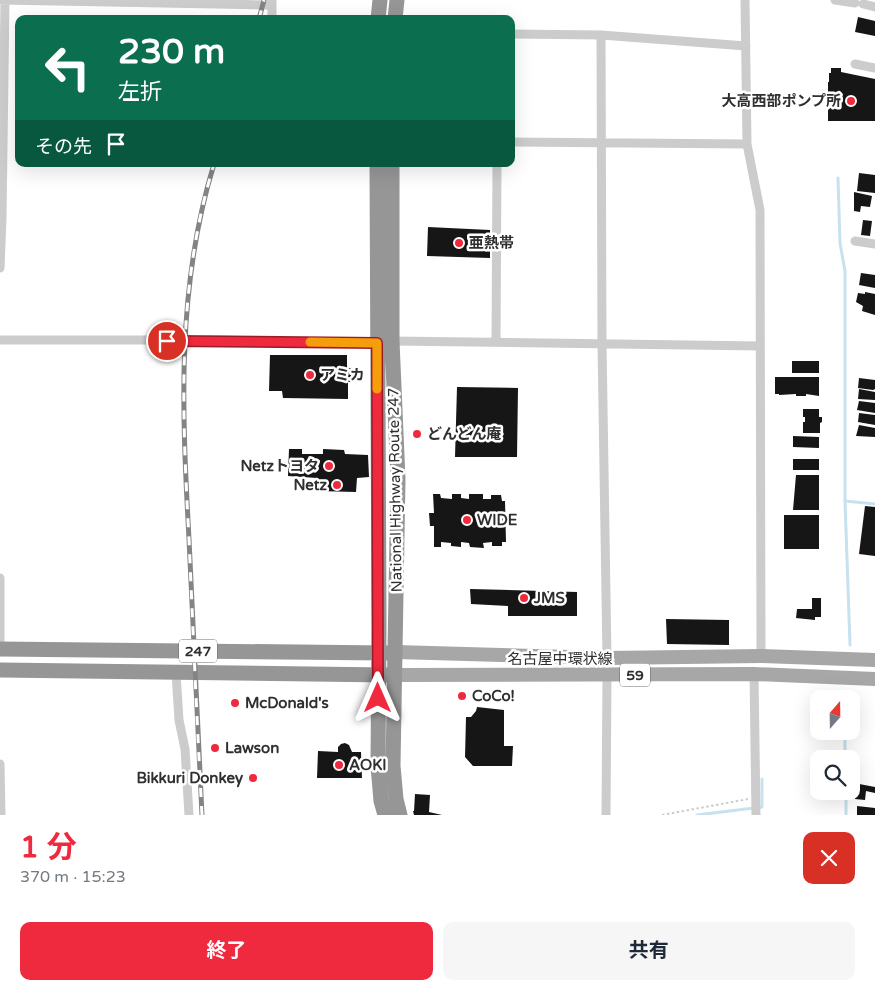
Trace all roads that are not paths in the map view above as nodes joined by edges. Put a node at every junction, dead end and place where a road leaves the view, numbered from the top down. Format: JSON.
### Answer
{"nodes":[{"id":1,"x":0,"y":0,"type":"edge"},
{"id":2,"x":5,"y":0,"type":"edge"},
{"id":3,"x":380,"y":0,"type":"edge"},
{"id":4,"x":397,"y":0,"type":"edge"},
{"id":5,"x":746,"y":0,"type":"edge"},
{"id":6,"x":835,"y":0,"type":"edge"},
{"id":7,"x":271,"y":2,"type":"edge"},
{"id":8,"x":875,"y":7,"type":"edge"},
{"id":9,"x":272,"y":15,"type":"edge"},
{"id":10,"x":378,"y":15,"type":"edge"},
{"id":11,"x":395,"y":15,"type":"edge"},
{"id":12,"x":515,"y":34,"type":"edge"},
{"id":13,"x":602,"y":35,"type":"junction"},
{"id":14,"x":746,"y":46,"type":"junction"},
{"id":15,"x":855,"y":64,"type":"dead end"},
{"id":16,"x":875,"y":68,"type":"edge"},
{"id":17,"x":515,"y":142,"type":"edge"},
{"id":18,"x":602,"y":143,"type":"junction"},
{"id":19,"x":747,"y":144,"type":"junction"},
{"id":20,"x":377,"y":167,"type":"edge"},
{"id":21,"x":392,"y":167,"type":"edge"},
{"id":22,"x":497,"y":167,"type":"edge"},
{"id":23,"x":855,"y":241,"type":"dead end"},
{"id":24,"x":875,"y":244,"type":"edge"},
{"id":25,"x":0,"y":268,"type":"edge"},
{"id":26,"x":0,"y":340,"type":"edge"},
{"id":27,"x":384,"y":342,"type":"junction"},
{"id":28,"x":496,"y":342,"type":"junction"},
{"id":29,"x":602,"y":344,"type":"junction"},
{"id":30,"x":760,"y":346,"type":"junction"},
{"id":31,"x":0,"y":578,"type":"edge"},
{"id":32,"x":0,"y":649,"type":"edge"},
{"id":33,"x":396,"y":652,"type":"junction"},
{"id":34,"x":0,"y":653,"type":"edge"},
{"id":35,"x":378,"y":653,"type":"junction"},
{"id":36,"x":761,"y":656,"type":"junction"},
{"id":37,"x":607,"y":658,"type":"junction"},
{"id":38,"x":875,"y":660,"type":"edge"},
{"id":39,"x":0,"y":670,"type":"edge"},
{"id":40,"x":176,"y":673,"type":"junction"},
{"id":41,"x":754,"y":674,"type":"junction"},
{"id":42,"x":378,"y":675,"type":"junction"},
{"id":43,"x":395,"y":675,"type":"junction"},
{"id":44,"x":607,"y":675,"type":"junction"},
{"id":45,"x":875,"y":679,"type":"edge"},
{"id":46,"x":0,"y":764,"type":"edge"},
{"id":47,"x":1,"y":815,"type":"edge"},
{"id":48,"x":190,"y":815,"type":"edge"},
{"id":49,"x":385,"y":815,"type":"edge"},
{"id":50,"x":400,"y":815,"type":"edge"},
{"id":51,"x":606,"y":815,"type":"edge"},
{"id":52,"x":756,"y":815,"type":"edge"}],
"edges":[{"from":1,"to":2,"type":"street"},
{"from":2,"to":7,"type":"street"},
{"from":2,"to":25,"type":"street"},
{"from":3,"to":10,"type":"highway"},
{"from":4,"to":11,"type":"highway"},
{"from":5,"to":14,"type":"street"},
{"from":6,"to":8,"type":"street"},
{"from":7,"to":9,"type":"street"},
{"from":12,"to":13,"type":"street"},
{"from":13,"to":14,"type":"street"},
{"from":13,"to":18,"type":"street"},
{"from":14,"to":19,"type":"street"},
{"from":15,"to":16,"type":"street"},
{"from":17,"to":18,"type":"street"},
{"from":18,"to":19,"type":"street"},
{"from":18,"to":29,"type":"street"},
{"from":19,"to":30,"type":"street"},
{"from":20,"to":27,"type":"highway","name":"National Highway Route 247"},
{"from":21,"to":27,"type":"highway","name":"National Highway Route 247"},
{"from":22,"to":28,"type":"street"},
{"from":23,"to":24,"type":"street"},
{"from":26,"to":27,"type":"street"},
{"from":27,"to":28,"type":"street"},
{"from":27,"to":33,"type":"highway","name":"National Highway Route 247"},
{"from":27,"to":35,"type":"highway","name":"National Highway Route 247"},
{"from":28,"to":29,"type":"street"},
{"from":29,"to":30,"type":"street"},
{"from":29,"to":37,"type":"street"},
{"from":30,"to":36,"type":"street"},
{"from":31,"to":32,"type":"street"},
{"from":32,"to":34,"type":"street"},
{"from":32,"to":35,"type":"highway","number":"247"},
{"from":33,"to":35,"type":"highway","number":"247"},
{"from":33,"to":37,"type":"main road","name":"名古屋中環状線","number":"59"},
{"from":33,"to":43,"type":"highway","name":"National Highway Route 247"},
{"from":35,"to":42,"type":"highway","name":"National Highway Route 247"},
{"from":36,"to":37,"type":"main road","name":"名古屋中環状線","number":"59"},
{"from":36,"to":38,"type":"main road","name":"名古屋中環状線","number":"59"},
{"from":39,"to":40,"type":"highway","number":"247"},
{"from":40,"to":42,"type":"highway","number":"247"},
{"from":40,"to":48,"type":"street"},
{"from":41,"to":44,"type":"main road","name":"名古屋中環状線","number":"59"},
{"from":41,"to":45,"type":"main road","name":"名古屋中環状線","number":"59"},
{"from":41,"to":52,"type":"street"},
{"from":42,"to":43,"type":"highway","number":"247"},
{"from":42,"to":49,"type":"highway","name":"National Highway Route 247"},
{"from":43,"to":44,"type":"main road","name":"名古屋中環状線","number":"59"},
{"from":43,"to":50,"type":"highway","name":"National Highway Route 247"},
{"from":44,"to":51,"type":"street"},
{"from":46,"to":47,"type":"street"}]}
